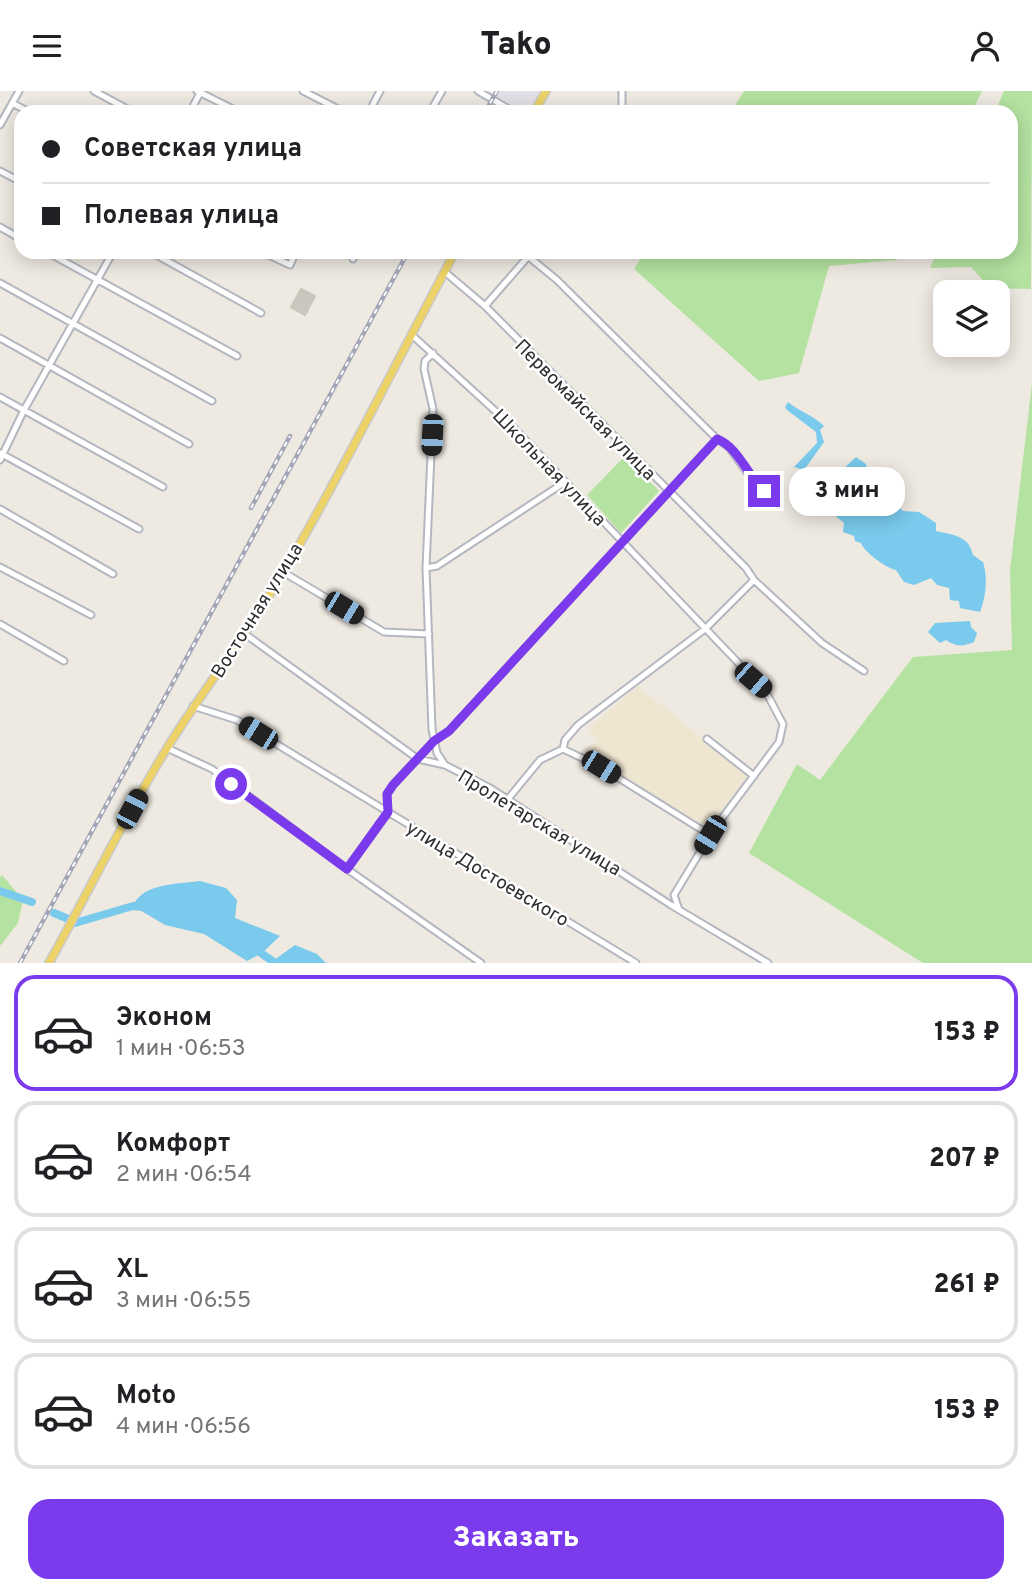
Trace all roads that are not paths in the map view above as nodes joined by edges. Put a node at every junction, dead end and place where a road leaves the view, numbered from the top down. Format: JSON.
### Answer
{"nodes":[{"id":1,"x":19,"y":91,"type":"edge"},
{"id":2,"x":94,"y":91,"type":"edge"},
{"id":3,"x":303,"y":91,"type":"edge"},
{"id":4,"x":478,"y":91,"type":"edge"},
{"id":5,"x":200,"y":92,"type":"edge"},
{"id":6,"x":12,"y":103,"type":"junction"},
{"id":7,"x":16,"y":105,"type":"edge"},
{"id":8,"x":120,"y":105,"type":"edge"},
{"id":9,"x":225,"y":105,"type":"edge"},
{"id":10,"x":330,"y":105,"type":"edge"},
{"id":11,"x":502,"y":105,"type":"edge"},
{"id":12,"x":0,"y":125,"type":"edge"},
{"id":13,"x":61,"y":259,"type":"edge"},
{"id":14,"x":109,"y":259,"type":"edge"},
{"id":15,"x":165,"y":259,"type":"edge"},
{"id":16,"x":277,"y":259,"type":"edge"},
{"id":17,"x":293,"y":259,"type":"edge"},
{"id":18,"x":452,"y":259,"type":"edge"},
{"id":19,"x":527,"y":259,"type":"edge"},
{"id":20,"x":535,"y":259,"type":"edge"},
{"id":21,"x":444,"y":272,"type":"junction"},
{"id":22,"x":98,"y":278,"type":"junction"},
{"id":23,"x":0,"y":283,"type":"edge"},
{"id":24,"x":485,"y":306,"type":"junction"},
{"id":25,"x":261,"y":313,"type":"dead end"},
{"id":26,"x":74,"y":322,"type":"junction"},
{"id":27,"x":413,"y":336,"type":"junction"},
{"id":28,"x":0,"y":338,"type":"edge"},
{"id":29,"x":433,"y":353,"type":"junction"},
{"id":30,"x":237,"y":356,"type":"dead end"},
{"id":31,"x":49,"y":366,"type":"junction"},
{"id":32,"x":0,"y":397,"type":"edge"},
{"id":33,"x":212,"y":401,"type":"dead end"},
{"id":34,"x":24,"y":410,"type":"junction"},
{"id":35,"x":717,"y":439,"type":"junction"},
{"id":36,"x":189,"y":444,"type":"dead end"},
{"id":37,"x":1,"y":456,"type":"edge"},
{"id":38,"x":565,"y":482,"type":"junction"},
{"id":39,"x":163,"y":487,"type":"dead end"},
{"id":40,"x":668,"y":492,"type":"junction"},
{"id":41,"x":776,"y":500,"type":"dead end"},
{"id":42,"x":0,"y":509,"type":"edge"},
{"id":43,"x":139,"y":530,"type":"dead end"},
{"id":44,"x":622,"y":541,"type":"junction"},
{"id":45,"x":0,"y":566,"type":"edge"},
{"id":46,"x":426,"y":568,"type":"junction"},
{"id":47,"x":283,"y":572,"type":"junction"},
{"id":48,"x":113,"y":574,"type":"dead end"},
{"id":49,"x":754,"y":580,"type":"junction"},
{"id":50,"x":91,"y":615,"type":"dead end"},
{"id":51,"x":0,"y":624,"type":"edge"},
{"id":52,"x":705,"y":629,"type":"junction"},
{"id":53,"x":245,"y":634,"type":"junction"},
{"id":54,"x":429,"y":634,"type":"junction"},
{"id":55,"x":64,"y":661,"type":"dead end"},
{"id":56,"x":864,"y":671,"type":"dead end"},
{"id":57,"x":193,"y":706,"type":"junction"},
{"id":58,"x":707,"y":739,"type":"dead end"},
{"id":59,"x":434,"y":741,"type":"junction"},
{"id":60,"x":167,"y":748,"type":"junction"},
{"id":61,"x":563,"y":749,"type":"junction"},
{"id":62,"x":418,"y":759,"type":"junction"},
{"id":63,"x":444,"y":765,"type":"junction"},
{"id":64,"x":754,"y":776,"type":"junction"},
{"id":65,"x":508,"y":799,"type":"junction"},
{"id":66,"x":388,"y":812,"type":"junction"},
{"id":67,"x":710,"y":835,"type":"junction"},
{"id":68,"x":347,"y":869,"type":"junction"},
{"id":69,"x":674,"y":895,"type":"junction"},
{"id":70,"x":662,"y":899,"type":"junction"},
{"id":71,"x":679,"y":910,"type":"junction"},
{"id":72,"x":49,"y":963,"type":"edge"},
{"id":73,"x":481,"y":963,"type":"edge"},
{"id":74,"x":636,"y":963,"type":"edge"},
{"id":75,"x":768,"y":963,"type":"edge"}],
"edges":[{"from":1,"to":6,"type":"street"},
{"from":2,"to":8,"type":"street"},
{"from":3,"to":10,"type":"street"},
{"from":4,"to":11,"type":"street"},
{"from":5,"to":9,"type":"street"},
{"from":6,"to":7,"type":"street"},
{"from":6,"to":12,"type":"street"},
{"from":13,"to":22,"type":"street"},
{"from":14,"to":22,"type":"street"},
{"from":15,"to":25,"type":"street"},
{"from":16,"to":17,"type":"street"},
{"from":18,"to":21,"type":"main road","name":"Восточная улица"},
{"from":19,"to":24,"type":"street"},
{"from":20,"to":35,"type":"street"},
{"from":21,"to":24,"type":"street","name":"Первомайская улица"},
{"from":21,"to":27,"type":"main road","name":"Восточная улица"},
{"from":22,"to":26,"type":"street"},
{"from":22,"to":30,"type":"street"},
{"from":23,"to":26,"type":"street"},
{"from":24,"to":40,"type":"street","name":"Первомайская улица"},
{"from":26,"to":31,"type":"street"},
{"from":26,"to":33,"type":"street"},
{"from":27,"to":29,"type":"street","name":"Школьная улица"},
{"from":27,"to":47,"type":"main road","name":"Восточная улица"},
{"from":28,"to":31,"type":"street"},
{"from":29,"to":38,"type":"street","name":"Школьная улица"},
{"from":29,"to":46,"type":"street"},
{"from":31,"to":34,"type":"street"},
{"from":31,"to":36,"type":"street"},
{"from":32,"to":34,"type":"street"},
{"from":34,"to":37,"type":"street"},
{"from":34,"to":39,"type":"street"},
{"from":35,"to":40,"type":"street"},
{"from":35,"to":41,"type":"street"},
{"from":37,"to":43,"type":"street"},
{"from":38,"to":44,"type":"street","name":"Школьная улица"},
{"from":38,"to":46,"type":"street"},
{"from":40,"to":44,"type":"street"},
{"from":40,"to":49,"type":"street","name":"Первомайская улица"},
{"from":42,"to":48,"type":"street"},
{"from":44,"to":52,"type":"street","name":"Школьная улица"},
{"from":44,"to":59,"type":"street"},
{"from":45,"to":50,"type":"street"},
{"from":46,"to":54,"type":"street"},
{"from":47,"to":53,"type":"main road","name":"Восточная улица"},
{"from":47,"to":54,"type":"street"},
{"from":49,"to":52,"type":"street"},
{"from":49,"to":56,"type":"street","name":"Первомайская улица"},
{"from":51,"to":55,"type":"street"},
{"from":52,"to":61,"type":"street"},
{"from":52,"to":64,"type":"street","name":"Школьная улица"},
{"from":53,"to":57,"type":"main road","name":"Восточная улица"},
{"from":53,"to":62,"type":"street","name":"Пролетарская улица"},
{"from":54,"to":59,"type":"street"},
{"from":57,"to":60,"type":"main road","name":"Восточная улица"},
{"from":57,"to":66,"type":"street","name":"улица Достоевского"},
{"from":58,"to":64,"type":"street"},
{"from":59,"to":62,"type":"street"},
{"from":59,"to":63,"type":"street"},
{"from":60,"to":68,"type":"street"},
{"from":60,"to":72,"type":"main road","name":"Восточная улица"},
{"from":61,"to":65,"type":"street"},
{"from":61,"to":67,"type":"street"},
{"from":62,"to":63,"type":"street","name":"Пролетарская улица"},
{"from":62,"to":66,"type":"street"},
{"from":63,"to":65,"type":"street","name":"Пролетарская улица"},
{"from":64,"to":67,"type":"street","name":"Школьная улица"},
{"from":65,"to":70,"type":"street","name":"Пролетарская улица"},
{"from":66,"to":68,"type":"street"},
{"from":66,"to":74,"type":"street","name":"улица Достоевского"},
{"from":67,"to":69,"type":"street","name":"Школьная улица"},
{"from":68,"to":73,"type":"street"},
{"from":69,"to":70,"type":"street"},
{"from":69,"to":71,"type":"street"},
{"from":70,"to":71,"type":"street","name":"Пролетарская улица"},
{"from":71,"to":75,"type":"street","name":"Пролетарская улица"}]}
